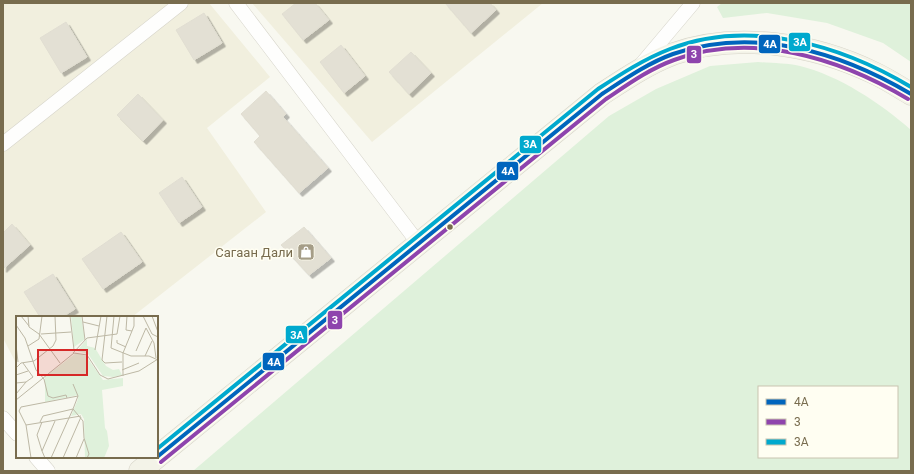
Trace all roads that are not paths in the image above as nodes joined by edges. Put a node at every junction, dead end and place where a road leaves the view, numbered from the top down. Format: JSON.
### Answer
{"nodes":[{"id":1,"x":181,"y":3,"type":"edge"},
{"id":2,"x":236,"y":3,"type":"edge"},
{"id":3,"x":693,"y":3,"type":"edge"},
{"id":4,"x":680,"y":9,"type":"edge"},
{"id":5,"x":634,"y":72,"type":"junction"},
{"id":6,"x":911,"y":94,"type":"edge"},
{"id":7,"x":3,"y":144,"type":"edge"},
{"id":8,"x":419,"y":244,"type":"junction"},
{"id":9,"x":3,"y":418,"type":"edge"},
{"id":10,"x":16,"y":433,"type":"edge"},
{"id":11,"x":158,"y":456,"type":"edge"},
{"id":12,"x":37,"y":458,"type":"edge"},
{"id":13,"x":156,"y":458,"type":"edge"},
{"id":14,"x":48,"y":471,"type":"edge"},
{"id":15,"x":140,"y":471,"type":"edge"}],
"edges":[{"from":1,"to":7,"type":"street"},
{"from":2,"to":8,"type":"street"},
{"from":3,"to":4,"type":"street"},
{"from":4,"to":5,"type":"street"},
{"from":5,"to":6,"type":"main road"},
{"from":5,"to":8,"type":"main road"},
{"from":8,"to":11,"type":"main road"},
{"from":9,"to":10,"type":"street"},
{"from":12,"to":14,"type":"street"},
{"from":13,"to":15,"type":"main road"}]}
